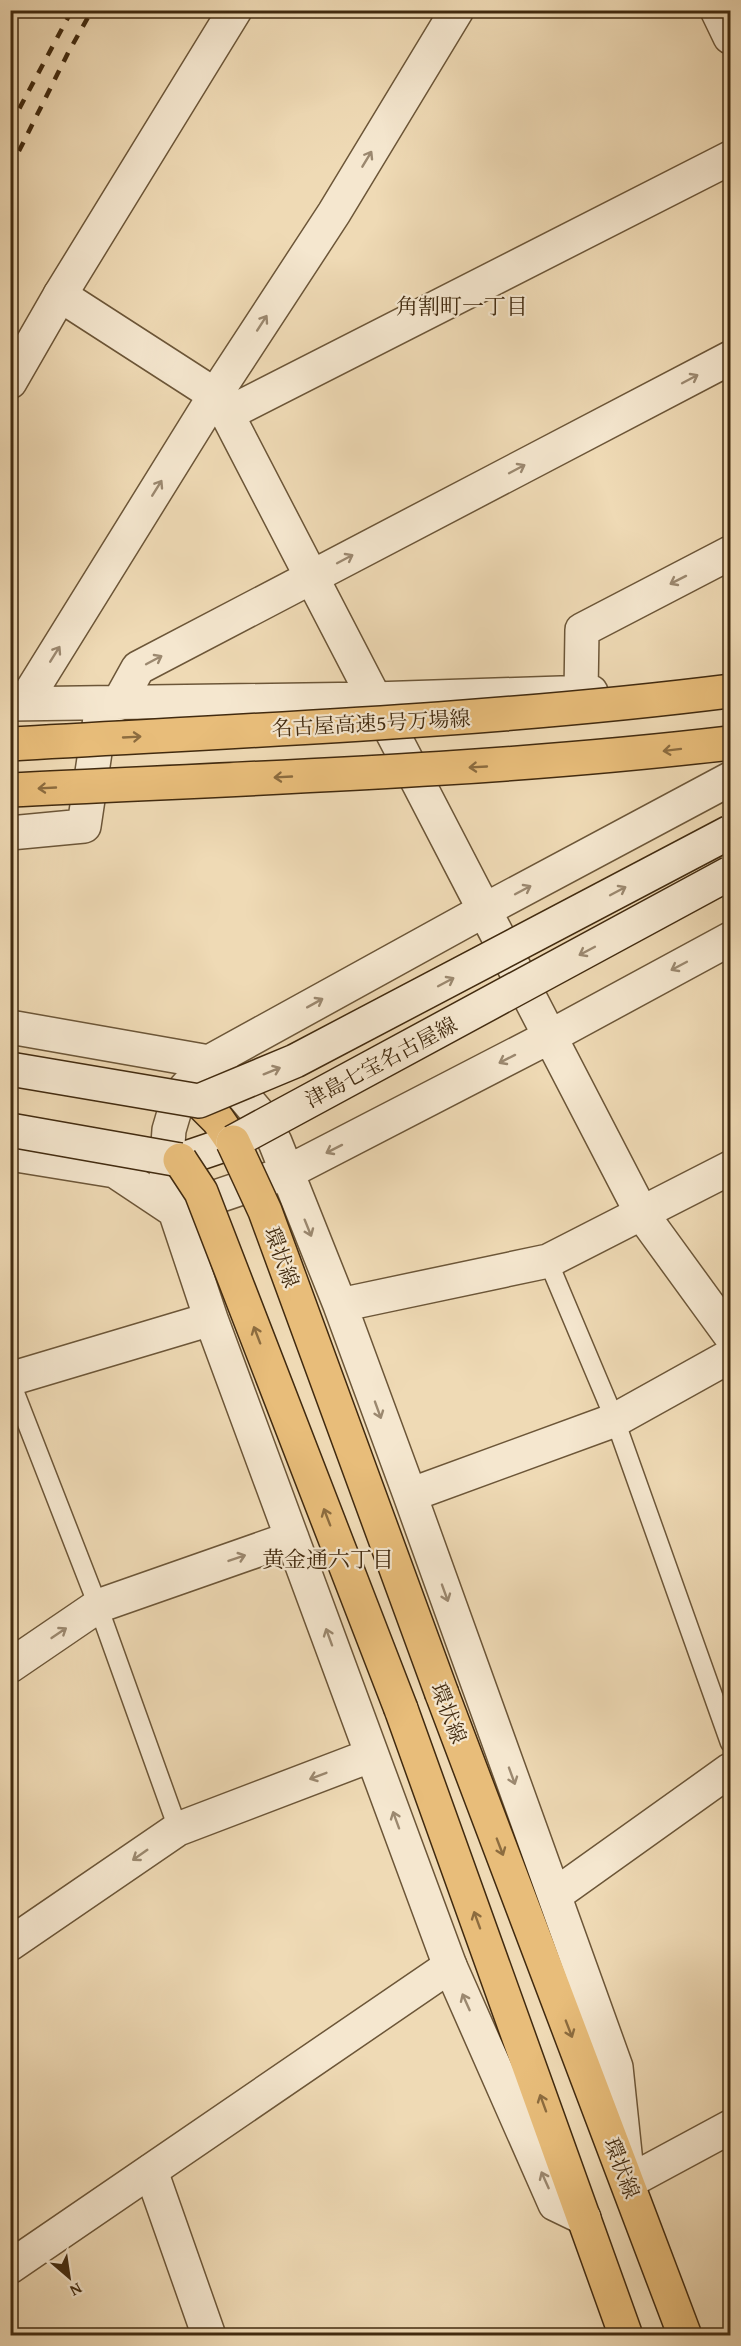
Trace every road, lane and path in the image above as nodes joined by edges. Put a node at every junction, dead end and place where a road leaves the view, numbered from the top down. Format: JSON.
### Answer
{"nodes":[{"id":1,"x":235,"y":10,"type":"edge"},
{"id":2,"x":457,"y":10,"type":"edge"},
{"id":3,"x":717,"y":10,"type":"edge"},
{"id":4,"x":730,"y":37,"type":"edge"},
{"id":5,"x":730,"y":158,"type":"edge"},
{"id":6,"x":60,"y":294,"type":"junction"},
{"id":7,"x":730,"y":358,"type":"edge"},
{"id":8,"x":10,"y":382,"type":"edge"},
{"id":9,"x":221,"y":405,"type":"junction"},
{"id":10,"x":730,"y":553,"type":"edge"},
{"id":11,"x":310,"y":577,"type":"junction"},
{"id":12,"x":730,"y":680,"type":"edge"},
{"id":13,"x":730,"y":691,"type":"edge"},
{"id":14,"x":581,"y":693,"type":"junction"},
{"id":15,"x":373,"y":699,"type":"junction"},
{"id":16,"x":17,"y":704,"type":"edge"},
{"id":17,"x":110,"y":704,"type":"junction"},
{"id":18,"x":730,"y":743,"type":"edge"},
{"id":19,"x":10,"y":744,"type":"edge"},
{"id":20,"x":730,"y":779,"type":"edge"},
{"id":21,"x":10,"y":790,"type":"edge"},
{"id":22,"x":730,"y":832,"type":"edge"},
{"id":23,"x":10,"y":833,"type":"edge"},
{"id":24,"x":730,"y":873,"type":"edge"},
{"id":25,"x":483,"y":911,"type":"junction"},
{"id":26,"x":730,"y":939,"type":"edge"},
{"id":27,"x":10,"y":1027,"type":"edge"},
{"id":28,"x":550,"y":1036,"type":"junction"},
{"id":29,"x":209,"y":1062,"type":"junction"},
{"id":30,"x":10,"y":1069,"type":"edge"},
{"id":31,"x":199,"y":1101,"type":"junction"},
{"id":32,"x":10,"y":1130,"type":"edge"},
{"id":33,"x":233,"y":1142,"type":"junction"},
{"id":34,"x":10,"y":1154,"type":"edge"},
{"id":35,"x":180,"y":1160,"type":"junction"},
{"id":36,"x":730,"y":1168,"type":"edge"},
{"id":37,"x":286,"y":1173,"type":"junction"},
{"id":38,"x":175,"y":1210,"type":"junction"},
{"id":39,"x":642,"y":1214,"type":"junction"},
{"id":40,"x":548,"y":1261,"type":"junction"},
{"id":41,"x":340,"y":1305,"type":"junction"},
{"id":42,"x":210,"y":1319,"type":"junction"},
{"id":43,"x":730,"y":1335,"type":"edge"},
{"id":44,"x":730,"y":1356,"type":"edge"},
{"id":45,"x":10,"y":1379,"type":"edge"},
{"id":46,"x":615,"y":1420,"type":"junction"},
{"id":47,"x":410,"y":1495,"type":"junction"},
{"id":48,"x":292,"y":1538,"type":"junction"},
{"id":49,"x":98,"y":1606,"type":"junction"},
{"id":50,"x":10,"y":1666,"type":"edge"},
{"id":51,"x":730,"y":1743,"type":"edge"},
{"id":52,"x":372,"y":1755,"type":"junction"},
{"id":53,"x":730,"y":1770,"type":"edge"},
{"id":54,"x":178,"y":1828,"type":"junction"},
{"id":55,"x":555,"y":1896,"type":"junction"},
{"id":56,"x":10,"y":1944,"type":"edge"},
{"id":57,"x":450,"y":1966,"type":"junction"},
{"id":58,"x":730,"y":2127,"type":"edge"},
{"id":59,"x":151,"y":2171,"type":"junction"},
{"id":60,"x":628,"y":2182,"type":"junction"},
{"id":61,"x":584,"y":2218,"type":"junction"},
{"id":62,"x":10,"y":2267,"type":"edge"},
{"id":63,"x":209,"y":2336,"type":"edge"},
{"id":64,"x":626,"y":2336,"type":"edge"},
{"id":65,"x":685,"y":2336,"type":"edge"}],
"edges":[{"from":1,"to":6,"type":"street"},
{"from":9,"to":2,"type":"street","one_way":true},
{"from":3,"to":4,"type":"street"},
{"from":5,"to":9,"type":"street"},
{"from":6,"to":8,"type":"street"},
{"from":6,"to":9,"type":"street"},
{"from":11,"to":7,"type":"street","one_way":true},
{"from":9,"to":11,"type":"street"},
{"from":16,"to":9,"type":"street","one_way":true},
{"from":10,"to":14,"type":"street","one_way":true},
{"from":11,"to":15,"type":"street"},
{"from":17,"to":11,"type":"street","one_way":true},
{"from":12,"to":14,"type":"street"},
{"from":19,"to":13,"type":"main road","name":"名古屋高速5号万場線","one_way":true,"bridge":true},
{"from":14,"to":15,"type":"street"},
{"from":15,"to":17,"type":"street"},
{"from":15,"to":25,"type":"street"},
{"from":16,"to":17,"type":"street"},
{"from":17,"to":23,"type":"street"},
{"from":18,"to":21,"type":"main road","one_way":true,"bridge":true},
{"from":25,"to":20,"type":"street","one_way":true},
{"from":31,"to":22,"type":"street","name":"津島七宝名古屋線","one_way":true,"bridge":true},
{"from":24,"to":33,"type":"street","name":"津島七宝名古屋線","one_way":true,"bridge":true},
{"from":25,"to":28,"type":"street"},
{"from":29,"to":25,"type":"street","one_way":true},
{"from":26,"to":28,"type":"street","one_way":true},
{"from":27,"to":29,"type":"street"},
{"from":28,"to":37,"type":"street","one_way":true},
{"from":28,"to":39,"type":"street"},
{"from":29,"to":37,"type":"street"},
{"from":29,"to":38,"type":"street"},
{"from":30,"to":31,"type":"street","bridge":true},
{"from":31,"to":33,"type":"main road","name":"環状線"},
{"from":32,"to":35,"type":"street","name":"津島七宝名古屋線","bridge":true},
{"from":33,"to":35,"type":"street","name":"津島七宝名古屋線"},
{"from":33,"to":60,"type":"main road","name":"環状線","one_way":true,"bridge":true},
{"from":34,"to":38,"type":"street"},
{"from":61,"to":35,"type":"main road","name":"環状線","one_way":true,"bridge":true},
{"from":36,"to":39,"type":"street"},
{"from":37,"to":38,"type":"street"},
{"from":37,"to":41,"type":"street","one_way":true},
{"from":38,"to":42,"type":"street"},
{"from":39,"to":40,"type":"street"},
{"from":39,"to":43,"type":"street"},
{"from":40,"to":41,"type":"street"},
{"from":40,"to":46,"type":"lane"},
{"from":41,"to":47,"type":"street","one_way":true},
{"from":42,"to":45,"type":"street"},
{"from":42,"to":48,"type":"street"},
{"from":44,"to":46,"type":"street"},
{"from":45,"to":49,"type":"lane"},
{"from":46,"to":47,"type":"street"},
{"from":46,"to":51,"type":"lane"},
{"from":47,"to":55,"type":"street","one_way":true},
{"from":49,"to":48,"type":"street","one_way":true},
{"from":52,"to":48,"type":"street","one_way":true},
{"from":50,"to":49,"type":"street","one_way":true},
{"from":49,"to":54,"type":"lane"},
{"from":52,"to":54,"type":"street","one_way":true},
{"from":57,"to":52,"type":"street","one_way":true},
{"from":53,"to":55,"type":"street"},
{"from":54,"to":56,"type":"street","one_way":true},
{"from":55,"to":60,"type":"street"},
{"from":57,"to":59,"type":"street"},
{"from":61,"to":57,"type":"street","one_way":true},
{"from":58,"to":60,"type":"street"},
{"from":59,"to":62,"type":"street"},
{"from":59,"to":63,"type":"street"},
{"from":60,"to":65,"type":"main road","name":"環状線"},
{"from":61,"to":64,"type":"main road","name":"環状線"}]}
